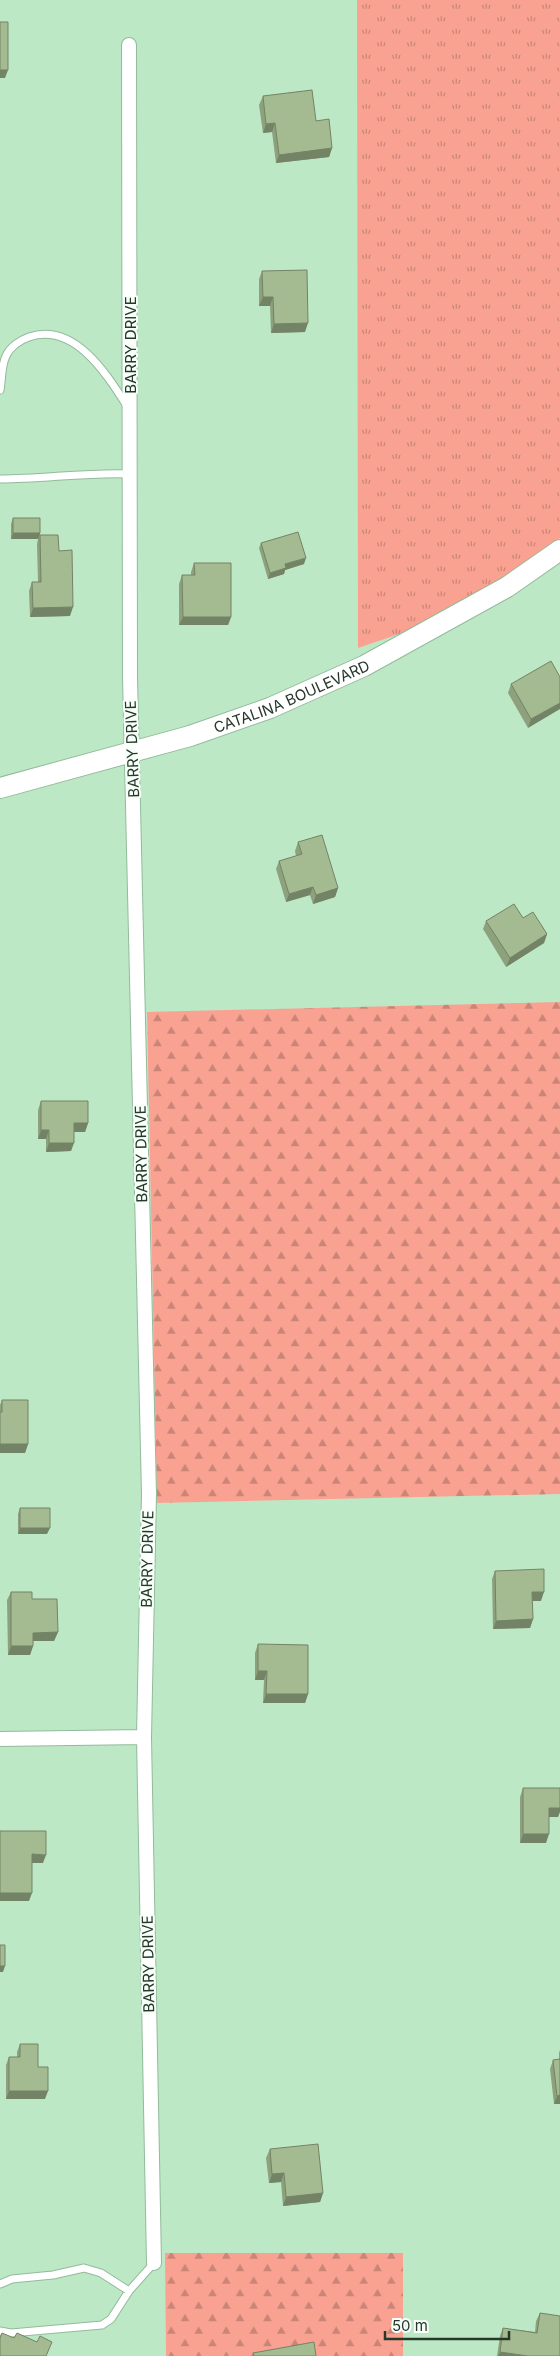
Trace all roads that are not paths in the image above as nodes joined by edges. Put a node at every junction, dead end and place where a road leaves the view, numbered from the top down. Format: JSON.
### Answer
{"nodes":[{"id":1,"x":129,"y":45,"type":"dead end"},
{"id":2,"x":0,"y":390,"type":"edge"},
{"id":3,"x":130,"y":410,"type":"junction"},
{"id":4,"x":130,"y":474,"type":"junction"},
{"id":5,"x":0,"y":479,"type":"edge"},
{"id":6,"x":560,"y":550,"type":"edge"},
{"id":7,"x":133,"y":751,"type":"junction"},
{"id":8,"x":0,"y":788,"type":"edge"},
{"id":9,"x":144,"y":1737,"type":"junction"},
{"id":10,"x":0,"y":1739,"type":"edge"},
{"id":11,"x":154,"y":2263,"type":"joint"},
{"id":12,"x":0,"y":2284,"type":"edge"},
{"id":13,"x":129,"y":2291,"type":"junction"},
{"id":14,"x":0,"y":2331,"type":"edge"}],
"edges":[{"from":1,"to":3,"type":"street","name":"BARRY DRIVE"},
{"from":2,"to":3,"type":"lane"},
{"from":3,"to":4,"type":"street","name":"BARRY DRIVE"},
{"from":4,"to":5,"type":"lane"},
{"from":4,"to":7,"type":"street","name":"BARRY DRIVE"},
{"from":6,"to":7,"type":"street","name":"CATALINA BOULEVARD"},
{"from":7,"to":8,"type":"street","name":"CATALINA BOULEVARD"},
{"from":7,"to":9,"type":"street","name":"BARRY DRIVE"},
{"from":9,"to":10,"type":"street"},
{"from":9,"to":11,"type":"street","name":"BARRY DRIVE"},
{"from":11,"to":13,"type":"lane"},
{"from":12,"to":13,"type":"lane"},
{"from":13,"to":14,"type":"lane"}]}
